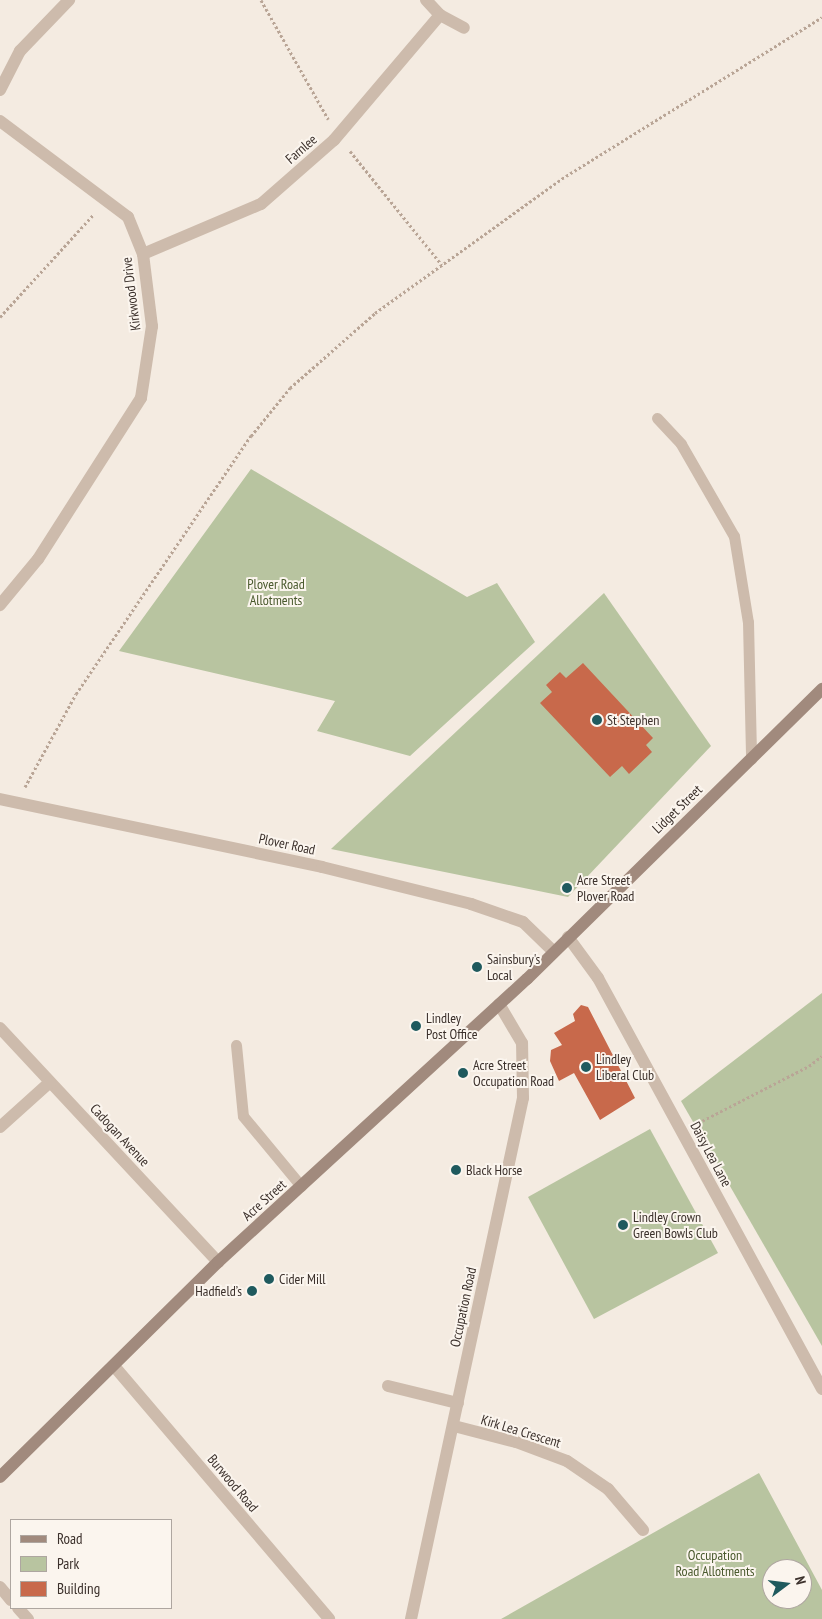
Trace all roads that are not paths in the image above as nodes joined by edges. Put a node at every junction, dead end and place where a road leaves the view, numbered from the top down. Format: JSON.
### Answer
{"nodes":[{"id":1,"x":69,"y":0,"type":"edge"},
{"id":2,"x":426,"y":0,"type":"edge"},
{"id":3,"x":440,"y":15,"type":"junction"},
{"id":4,"x":464,"y":28,"type":"dead end"},
{"id":5,"x":0,"y":90,"type":"edge"},
{"id":6,"x":0,"y":121,"type":"edge"},
{"id":7,"x":142,"y":254,"type":"junction"},
{"id":8,"x":656,"y":418,"type":"dead end"},
{"id":9,"x":0,"y":605,"type":"edge"},
{"id":10,"x":822,"y":689,"type":"edge"},
{"id":11,"x":751,"y":759,"type":"junction"},
{"id":12,"x":1,"y":803,"type":"edge"},
{"id":13,"x":568,"y":937,"type":"junction"},
{"id":14,"x":554,"y":952,"type":"junction"},
{"id":15,"x":499,"y":1004,"type":"junction"},
{"id":16,"x":0,"y":1028,"type":"edge"},
{"id":17,"x":236,"y":1045,"type":"dead end"},
{"id":18,"x":50,"y":1082,"type":"junction"},
{"id":19,"x":0,"y":1127,"type":"edge"},
{"id":20,"x":301,"y":1186,"type":"junction"},
{"id":21,"x":218,"y":1262,"type":"junction"},
{"id":22,"x":114,"y":1366,"type":"junction"},
{"id":23,"x":388,"y":1386,"type":"dead end"},
{"id":24,"x":822,"y":1389,"type":"edge"},
{"id":25,"x":458,"y":1403,"type":"junction"},
{"id":26,"x":454,"y":1426,"type":"junction"},
{"id":27,"x":0,"y":1477,"type":"edge"},
{"id":28,"x":643,"y":1530,"type":"dead end"},
{"id":29,"x":0,"y":1587,"type":"edge"},
{"id":30,"x":10,"y":1599,"type":"edge"},
{"id":31,"x":19,"y":1609,"type":"edge"},
{"id":32,"x":28,"y":1619,"type":"edge"},
{"id":33,"x":329,"y":1619,"type":"edge"},
{"id":34,"x":411,"y":1619,"type":"edge"}],
"edges":[{"from":1,"to":5,"type":"street"},
{"from":2,"to":3,"type":"street"},
{"from":3,"to":4,"type":"street"},
{"from":3,"to":7,"type":"street","name":"Farnlee"},
{"from":6,"to":7,"type":"street","name":"Kirkwood Drive"},
{"from":7,"to":9,"type":"street","name":"Kirkwood Drive"},
{"from":8,"to":11,"type":"lane"},
{"from":10,"to":11,"type":"street","name":"Lidget Street"},
{"from":11,"to":13,"type":"street","name":"Lidget Street"},
{"from":12,"to":14,"type":"street","name":"Plover Road"},
{"from":13,"to":14,"type":"street","name":"Lidget Street"},
{"from":13,"to":24,"type":"street","name":"Daisy Lea Lane"},
{"from":14,"to":15,"type":"street","name":"Acre Street"},
{"from":15,"to":20,"type":"street","name":"Acre Street"},
{"from":15,"to":25,"type":"street","name":"Occupation Road"},
{"from":16,"to":18,"type":"street","name":"Cadogan Avenue"},
{"from":17,"to":20,"type":"lane"},
{"from":18,"to":19,"type":"street"},
{"from":18,"to":21,"type":"street","name":"Cadogan Avenue"},
{"from":20,"to":21,"type":"street","name":"Acre Street"},
{"from":21,"to":22,"type":"street","name":"Acre Street"},
{"from":22,"to":27,"type":"street","name":"Acre Street"},
{"from":22,"to":33,"type":"street","name":"Burwood Road"},
{"from":23,"to":25,"type":"street"},
{"from":25,"to":26,"type":"street","name":"Occupation Road"},
{"from":26,"to":28,"type":"street","name":"Kirk Lea Crescent"},
{"from":26,"to":34,"type":"street","name":"Occupation Road"},
{"from":29,"to":30,"type":"street"},
{"from":31,"to":32,"type":"street"}]}
